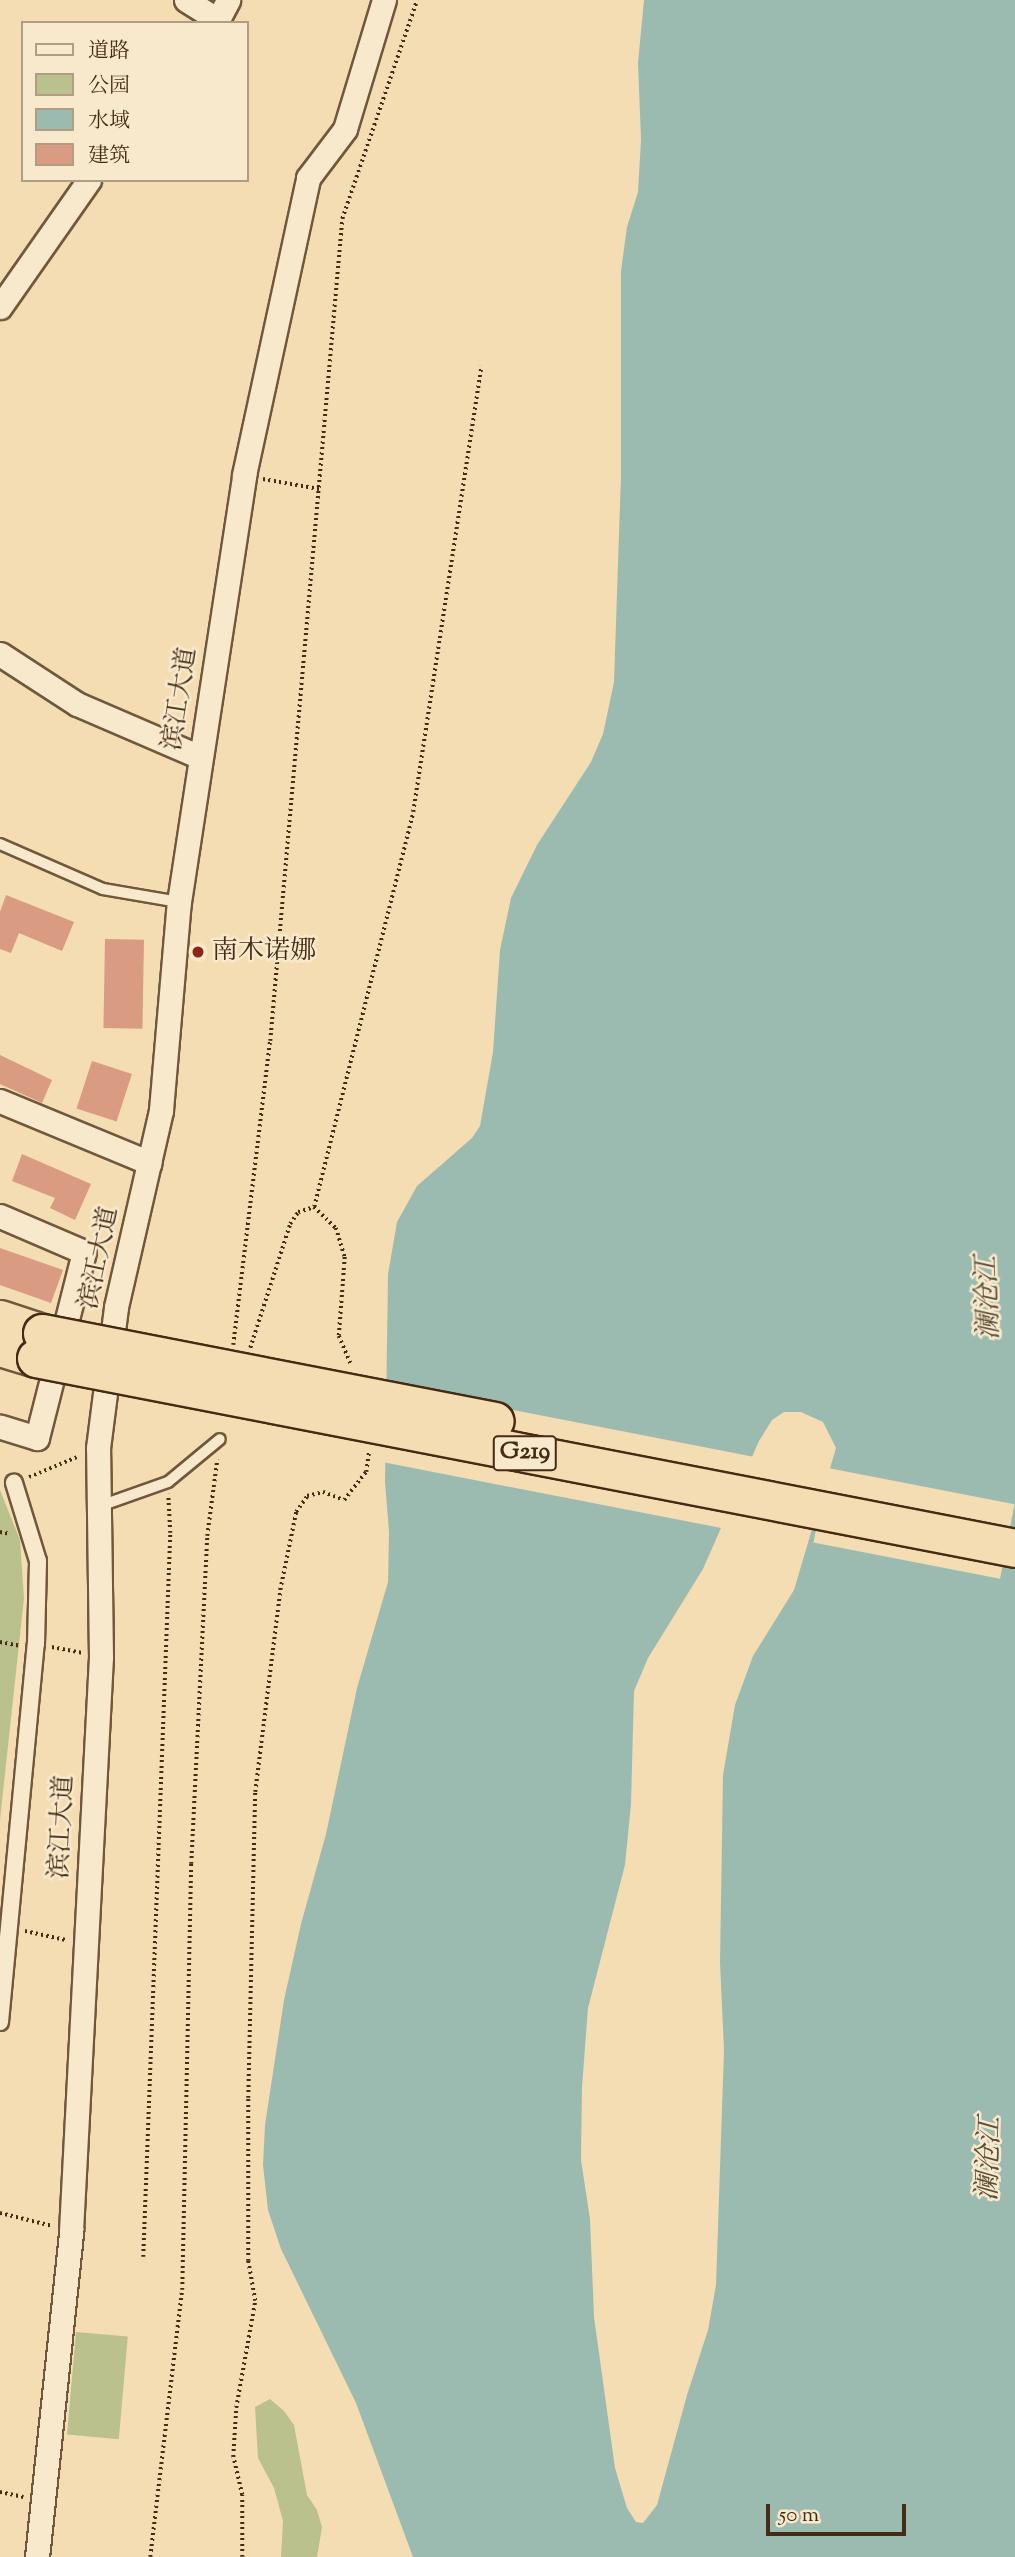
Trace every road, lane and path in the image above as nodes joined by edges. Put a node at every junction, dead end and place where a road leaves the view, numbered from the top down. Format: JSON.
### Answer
{"nodes":[{"id":1,"x":186,"y":0,"type":"edge"},
{"id":2,"x":384,"y":0,"type":"edge"},
{"id":3,"x":417,"y":0,"type":"edge"},
{"id":4,"x":221,"y":14,"type":"edge"},
{"id":5,"x":88,"y":182,"type":"edge"},
{"id":6,"x":0,"y":307,"type":"edge"},
{"id":7,"x":481,"y":366,"type":"dead end"},
{"id":8,"x":244,"y":475,"type":"junction"},
{"id":9,"x":319,"y":489,"type":"junction"},
{"id":10,"x":0,"y":654,"type":"edge"},
{"id":11,"x":200,"y":757,"type":"junction"},
{"id":12,"x":0,"y":844,"type":"edge"},
{"id":13,"x":179,"y":902,"type":"junction"},
{"id":14,"x":0,"y":1101,"type":"edge"},
{"id":15,"x":150,"y":1163,"type":"junction"},
{"id":16,"x":314,"y":1207,"type":"junction"},
{"id":17,"x":0,"y":1216,"type":"edge"},
{"id":18,"x":0,"y":1318,"type":"edge"},
{"id":19,"x":39,"y":1346,"type":"junction"},
{"id":20,"x":0,"y":1347,"type":"edge"},
{"id":21,"x":249,"y":1350,"type":"dead end"},
{"id":22,"x":231,"y":1358,"type":"dead end"},
{"id":23,"x":355,"y":1371,"type":"dead end"},
{"id":24,"x":0,"y":1427,"type":"edge"},
{"id":25,"x":220,"y":1439,"type":"joint"},
{"id":26,"x":99,"y":1448,"type":"junction"},
{"id":27,"x":370,"y":1449,"type":"dead end"},
{"id":28,"x":168,"y":1482,"type":"junction"},
{"id":29,"x":14,"y":1483,"type":"joint"},
{"id":30,"x":100,"y":1506,"type":"junction"},
{"id":31,"x":1015,"y":1522,"type":"edge"},
{"id":32,"x":1015,"y":1548,"type":"edge"},
{"id":33,"x":36,"y":1644,"type":"junction"},
{"id":34,"x":101,"y":1657,"type":"junction"},
{"id":35,"x":8,"y":1927,"type":"junction"},
{"id":36,"x":85,"y":1944,"type":"junction"},
{"id":37,"x":0,"y":2022,"type":"edge"},
{"id":38,"x":0,"y":2213,"type":"edge"},
{"id":39,"x":71,"y":2231,"type":"junction"},
{"id":40,"x":144,"y":2257,"type":"dead end"},
{"id":41,"x":37,"y":2557,"type":"edge"},
{"id":42,"x":150,"y":2557,"type":"edge"},
{"id":43,"x":242,"y":2557,"type":"edge"}],
"edges":[{"from":1,"to":4,"type":"street"},
{"from":2,"to":8,"type":"street","name":"滨江大道"},
{"from":3,"to":9,"type":"path"},
{"from":5,"to":6,"type":"street"},
{"from":7,"to":16,"type":"path"},
{"from":8,"to":9,"type":"path"},
{"from":8,"to":11,"type":"street","name":"滨江大道"},
{"from":9,"to":22,"type":"path"},
{"from":10,"to":11,"type":"street"},
{"from":11,"to":13,"type":"street","name":"滨江大道"},
{"from":12,"to":13,"type":"lane"},
{"from":13,"to":15,"type":"street","name":"滨江大道"},
{"from":14,"to":15,"type":"street"},
{"from":15,"to":26,"type":"street","name":"滨江大道"},
{"from":16,"to":21,"type":"path"},
{"from":16,"to":23,"type":"path"},
{"from":17,"to":24,"type":"street"},
{"from":18,"to":19,"type":"highway","number":"G219"},
{"from":19,"to":20,"type":"highway","number":"G219"},
{"from":19,"to":31,"type":"highway","number":"G219","bridge":true},
{"from":19,"to":32,"type":"highway","number":"G219","bridge":true},
{"from":25,"to":28,"type":"lane"},
{"from":25,"to":42,"type":"path"},
{"from":26,"to":29,"type":"path"},
{"from":26,"to":30,"type":"street","name":"滨江大道"},
{"from":27,"to":43,"type":"path"},
{"from":28,"to":30,"type":"lane"},
{"from":28,"to":40,"type":"path"},
{"from":29,"to":33,"type":"street"},
{"from":30,"to":34,"type":"street","name":"滨江大道"},
{"from":33,"to":34,"type":"path"},
{"from":33,"to":35,"type":"street"},
{"from":34,"to":36,"type":"street","name":"滨江大道"},
{"from":35,"to":36,"type":"path"},
{"from":35,"to":37,"type":"street"},
{"from":36,"to":39,"type":"street","name":"滨江大道"},
{"from":38,"to":39,"type":"path"},
{"from":39,"to":41,"type":"street","name":"滨江大道"}]}
